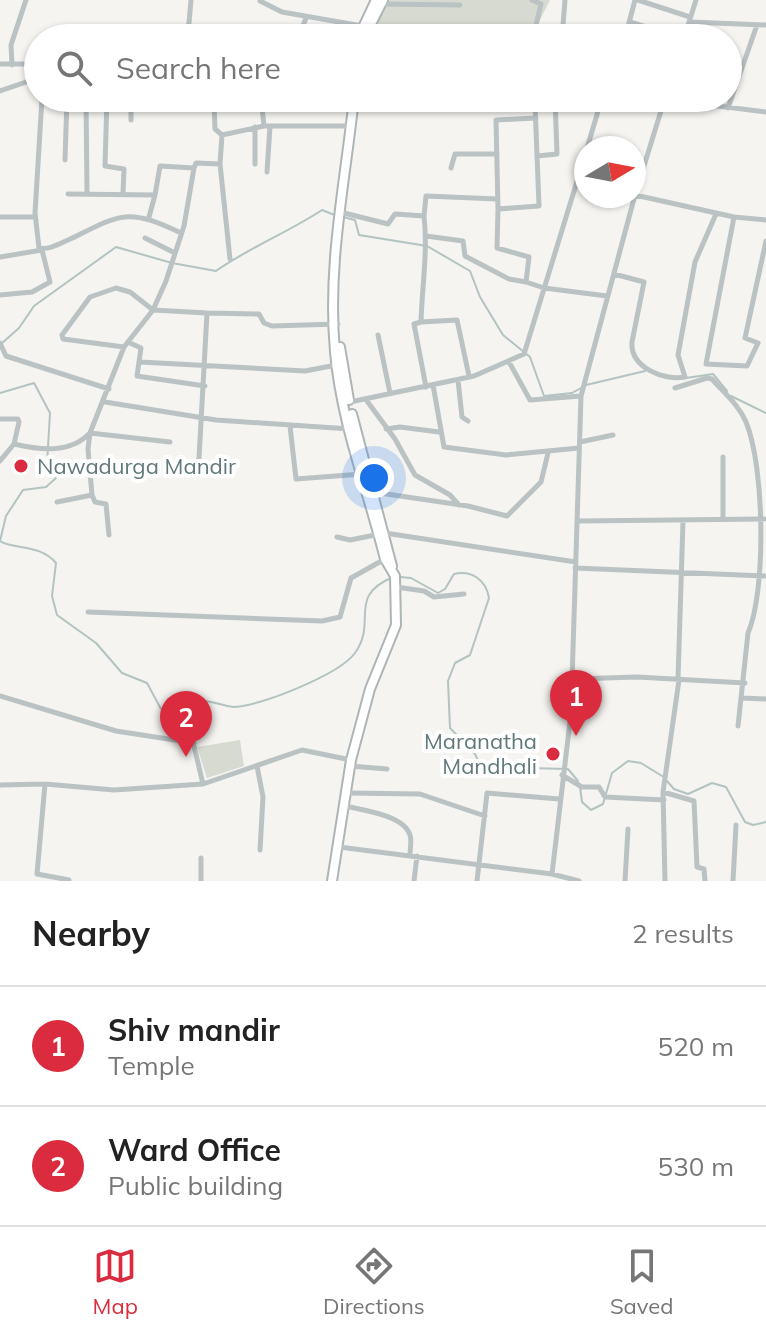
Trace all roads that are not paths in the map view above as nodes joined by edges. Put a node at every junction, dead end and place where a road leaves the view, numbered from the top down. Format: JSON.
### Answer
{"nodes":[{"id":1,"x":26,"y":0,"type":"edge"},
{"id":2,"x":191,"y":0,"type":"edge"},
{"id":3,"x":532,"y":0,"type":"edge"},
{"id":4,"x":565,"y":0,"type":"edge"},
{"id":5,"x":636,"y":0,"type":"edge"},
{"id":6,"x":696,"y":0,"type":"edge"},
{"id":7,"x":260,"y":1,"type":"edge"},
{"id":8,"x":380,"y":1,"type":"edge"},
{"id":9,"x":460,"y":5,"type":"dead end"},
{"id":10,"x":306,"y":18,"type":"junction"},
{"id":11,"x":690,"y":20,"type":"junction"},
{"id":12,"x":630,"y":22,"type":"joint"},
{"id":13,"x":189,"y":24,"type":"edge"},
{"id":14,"x":304,"y":24,"type":"edge"},
{"id":15,"x":348,"y":24,"type":"edge"},
{"id":16,"x":363,"y":24,"type":"edge"},
{"id":17,"x":368,"y":24,"type":"edge"},
{"id":18,"x":538,"y":24,"type":"edge"},
{"id":19,"x":563,"y":24,"type":"edge"},
{"id":20,"x":637,"y":24,"type":"edge"},
{"id":21,"x":688,"y":24,"type":"edge"},
{"id":22,"x":757,"y":25,"type":"junction"},
{"id":23,"x":766,"y":25,"type":"edge"},
{"id":24,"x":0,"y":64,"type":"edge"},
{"id":25,"x":12,"y":65,"type":"junction"},
{"id":26,"x":24,"y":65,"type":"edge"},
{"id":27,"x":742,"y":68,"type":"edge"},
{"id":28,"x":24,"y":83,"type":"edge"},
{"id":29,"x":0,"y":91,"type":"edge"},
{"id":30,"x":742,"y":109,"type":"edge"},
{"id":31,"x":41,"y":112,"type":"edge"},
{"id":32,"x":67,"y":112,"type":"edge"},
{"id":33,"x":86,"y":112,"type":"edge"},
{"id":34,"x":107,"y":112,"type":"edge"},
{"id":35,"x":131,"y":112,"type":"edge"},
{"id":36,"x":214,"y":112,"type":"edge"},
{"id":37,"x":264,"y":112,"type":"edge"},
{"id":38,"x":350,"y":112,"type":"edge"},
{"id":39,"x":351,"y":112,"type":"edge"},
{"id":40,"x":536,"y":112,"type":"edge"},
{"id":41,"x":556,"y":112,"type":"edge"},
{"id":42,"x":598,"y":112,"type":"edge"},
{"id":43,"x":661,"y":112,"type":"edge"},
{"id":44,"x":766,"y":112,"type":"edge"},
{"id":45,"x":536,"y":118,"type":"junction"},
{"id":46,"x":131,"y":120,"type":"dead end"},
{"id":47,"x":267,"y":126,"type":"junction"},
{"id":48,"x":347,"y":126,"type":"junction"},
{"id":49,"x":255,"y":127,"type":"junction"},
{"id":50,"x":222,"y":135,"type":"junction"},
{"id":51,"x":591,"y":136,"type":"edge"},
{"id":52,"x":497,"y":154,"type":"junction"},
{"id":53,"x":537,"y":156,"type":"junction"},
{"id":54,"x":65,"y":160,"type":"dead end"},
{"id":55,"x":646,"y":160,"type":"edge"},
{"id":56,"x":125,"y":161,"type":"dead end"},
{"id":57,"x":220,"y":164,"type":"junction"},
{"id":58,"x":255,"y":164,"type":"dead end"},
{"id":59,"x":194,"y":168,"type":"junction"},
{"id":60,"x":451,"y":168,"type":"dead end"},
{"id":61,"x":124,"y":169,"type":"junction"},
{"id":62,"x":267,"y":172,"type":"dead end"},
{"id":63,"x":574,"y":192,"type":"edge"},
{"id":64,"x":123,"y":193,"type":"junction"},
{"id":65,"x":68,"y":194,"type":"dead end"},
{"id":66,"x":87,"y":194,"type":"junction"},
{"id":67,"x":155,"y":195,"type":"junction"},
{"id":68,"x":646,"y":198,"type":"edge"},
{"id":69,"x":342,"y":199,"type":"junction"},
{"id":70,"x":497,"y":199,"type":"junction"},
{"id":71,"x":632,"y":208,"type":"edge"},
{"id":72,"x":498,"y":209,"type":"junction"},
{"id":73,"x":340,"y":213,"type":"junction"},
{"id":74,"x":716,"y":214,"type":"junction"},
{"id":75,"x":424,"y":216,"type":"junction"},
{"id":76,"x":0,"y":217,"type":"edge"},
{"id":77,"x":35,"y":217,"type":"junction"},
{"id":78,"x":149,"y":217,"type":"junction"},
{"id":79,"x":734,"y":217,"type":"junction"},
{"id":80,"x":766,"y":220,"type":"edge"},
{"id":81,"x":181,"y":233,"type":"junction"},
{"id":82,"x":426,"y":236,"type":"junction"},
{"id":83,"x":145,"y":238,"type":"dead end"},
{"id":84,"x":766,"y":241,"type":"edge"},
{"id":85,"x":42,"y":250,"type":"junction"},
{"id":86,"x":175,"y":253,"type":"junction"},
{"id":87,"x":0,"y":257,"type":"edge"},
{"id":88,"x":230,"y":259,"type":"dead end"},
{"id":89,"x":614,"y":274,"type":"junction"},
{"id":90,"x":526,"y":282,"type":"junction"},
{"id":91,"x":544,"y":288,"type":"junction"},
{"id":92,"x":0,"y":295,"type":"edge"},
{"id":93,"x":607,"y":296,"type":"junction"},
{"id":94,"x":153,"y":310,"type":"junction"},
{"id":95,"x":207,"y":313,"type":"junction"},
{"id":96,"x":421,"y":322,"type":"junction"},
{"id":97,"x":335,"y":325,"type":"junction"},
{"id":98,"x":378,"y":335,"type":"dead end"},
{"id":99,"x":0,"y":343,"type":"edge"},
{"id":100,"x":126,"y":345,"type":"junction"},
{"id":101,"x":140,"y":362,"type":"junction"},
{"id":102,"x":509,"y":362,"type":"junction"},
{"id":103,"x":336,"y":365,"type":"junction"},
{"id":104,"x":206,"y":366,"type":"junction"},
{"id":105,"x":469,"y":376,"type":"junction"},
{"id":106,"x":458,"y":380,"type":"junction"},
{"id":107,"x":205,"y":386,"type":"junction"},
{"id":108,"x":429,"y":386,"type":"junction"},
{"id":109,"x":675,"y":388,"type":"dead end"},
{"id":110,"x":109,"y":389,"type":"junction"},
{"id":111,"x":390,"y":393,"type":"junction"},
{"id":112,"x":581,"y":396,"type":"junction"},
{"id":113,"x":367,"y":401,"type":"junction"},
{"id":114,"x":105,"y":402,"type":"junction"},
{"id":115,"x":350,"y":402,"type":"junction"},
{"id":116,"x":203,"y":417,"type":"junction"},
{"id":117,"x":0,"y":419,"type":"edge"},
{"id":118,"x":468,"y":421,"type":"dead end"},
{"id":119,"x":290,"y":426,"type":"junction"},
{"id":120,"x":352,"y":428,"type":"junction"},
{"id":121,"x":386,"y":429,"type":"junction"},
{"id":122,"x":439,"y":432,"type":"junction"},
{"id":123,"x":90,"y":433,"type":"junction"},
{"id":124,"x":613,"y":435,"type":"dead end"},
{"id":125,"x":170,"y":442,"type":"dead end"},
{"id":126,"x":14,"y":444,"type":"junction"},
{"id":127,"x":579,"y":445,"type":"junction"},
{"id":128,"x":548,"y":453,"type":"junction"},
{"id":129,"x":723,"y":457,"type":"dead end"},
{"id":130,"x":0,"y":461,"type":"edge"},
{"id":131,"x":139,"y":466,"type":"dead end"},
{"id":132,"x":89,"y":467,"type":"junction"},
{"id":133,"x":169,"y":472,"type":"dead end"},
{"id":134,"x":362,"y":474,"type":"junction"},
{"id":135,"x":764,"y":479,"type":"edge"},
{"id":136,"x":373,"y":492,"type":"junction"},
{"id":137,"x":92,"y":495,"type":"junction"},
{"id":138,"x":57,"y":502,"type":"dead end"},
{"id":139,"x":459,"y":505,"type":"junction"},
{"id":140,"x":723,"y":519,"type":"junction"},
{"id":141,"x":764,"y":519,"type":"junction"},
{"id":142,"x":579,"y":521,"type":"junction"},
{"id":143,"x":683,"y":521,"type":"junction"},
{"id":144,"x":382,"y":533,"type":"junction"},
{"id":145,"x":109,"y":535,"type":"dead end"},
{"id":146,"x":337,"y":537,"type":"dead end"},
{"id":147,"x":765,"y":539,"type":"edge"},
{"id":148,"x":388,"y":563,"type":"junction"},
{"id":149,"x":575,"y":565,"type":"junction"},
{"id":150,"x":682,"y":571,"type":"junction"},
{"id":151,"x":765,"y":576,"type":"edge"},
{"id":152,"x":396,"y":587,"type":"junction"},
{"id":153,"x":464,"y":594,"type":"dead end"},
{"id":154,"x":88,"y":612,"type":"dead end"},
{"id":155,"x":573,"y":679,"type":"junction"},
{"id":156,"x":678,"y":680,"type":"junction"},
{"id":157,"x":745,"y":683,"type":"junction"},
{"id":158,"x":0,"y":696,"type":"edge"},
{"id":159,"x":743,"y":698,"type":"junction"},
{"id":160,"x":766,"y":699,"type":"edge"},
{"id":161,"x":186,"y":712,"type":"dead end"},
{"id":162,"x":738,"y":726,"type":"dead end"},
{"id":163,"x":194,"y":743,"type":"junction"},
{"id":164,"x":351,"y":763,"type":"junction"},
{"id":165,"x":257,"y":766,"type":"junction"},
{"id":166,"x":387,"y":769,"type":"dead end"},
{"id":167,"x":562,"y":775,"type":"junction"},
{"id":168,"x":45,"y":784,"type":"junction"},
{"id":169,"x":203,"y":784,"type":"junction"},
{"id":170,"x":0,"y":785,"type":"edge"},
{"id":171,"x":663,"y":792,"type":"junction"},
{"id":172,"x":347,"y":793,"type":"junction"},
{"id":173,"x":559,"y":799,"type":"junction"},
{"id":174,"x":664,"y":800,"type":"junction"},
{"id":175,"x":345,"y":806,"type":"junction"},
{"id":176,"x":486,"y":816,"type":"junction"},
{"id":177,"x":736,"y":825,"type":"dead end"},
{"id":178,"x":628,"y":829,"type":"dead end"},
{"id":179,"x":339,"y":847,"type":"junction"},
{"id":180,"x":260,"y":850,"type":"dead end"},
{"id":181,"x":414,"y":855,"type":"junction"},
{"id":182,"x":201,"y":858,"type":"dead end"},
{"id":183,"x":480,"y":864,"type":"junction"},
{"id":184,"x":552,"y":874,"type":"junction"},
{"id":185,"x":561,"y":879,"type":"edge"},
{"id":186,"x":69,"y":880,"type":"edge"},
{"id":187,"x":201,"y":881,"type":"edge"},
{"id":188,"x":332,"y":881,"type":"edge"},
{"id":189,"x":414,"y":881,"type":"edge"},
{"id":190,"x":477,"y":881,"type":"edge"},
{"id":191,"x":579,"y":881,"type":"edge"},
{"id":192,"x":625,"y":881,"type":"edge"},
{"id":193,"x":665,"y":881,"type":"edge"},
{"id":194,"x":705,"y":881,"type":"edge"},
{"id":195,"x":733,"y":881,"type":"edge"}],
"edges":[{"from":1,"to":25,"type":"street"},
{"from":2,"to":13,"type":"street"},
{"from":3,"to":18,"type":"street"},
{"from":4,"to":19,"type":"street"},
{"from":5,"to":11,"type":"street"},
{"from":5,"to":12,"type":"street"},
{"from":6,"to":11,"type":"street"},
{"from":7,"to":10,"type":"street"},
{"from":8,"to":9,"type":"street"},
{"from":8,"to":16,"type":"main road"},
{"from":8,"to":17,"type":"main road"},
{"from":10,"to":14,"type":"street"},
{"from":10,"to":15,"type":"street"},
{"from":11,"to":21,"type":"street"},
{"from":11,"to":22,"type":"street"},
{"from":12,"to":20,"type":"street"},
{"from":22,"to":23,"type":"street"},
{"from":22,"to":27,"type":"street"},
{"from":24,"to":25,"type":"street"},
{"from":25,"to":26,"type":"street"},
{"from":28,"to":29,"type":"street"},
{"from":30,"to":44,"type":"street"},
{"from":31,"to":77,"type":"street"},
{"from":32,"to":54,"type":"street"},
{"from":33,"to":66,"type":"street"},
{"from":34,"to":61,"type":"street"},
{"from":35,"to":46,"type":"street"},
{"from":36,"to":50,"type":"street"},
{"from":37,"to":47,"type":"street"},
{"from":38,"to":48,"type":"main road"},
{"from":39,"to":69,"type":"main road"},
{"from":40,"to":45,"type":"street"},
{"from":41,"to":53,"type":"street"},
{"from":42,"to":51,"type":"street"},
{"from":43,"to":55,"type":"street"},
{"from":45,"to":52,"type":"street"},
{"from":45,"to":53,"type":"street"},
{"from":47,"to":48,"type":"street"},
{"from":47,"to":49,"type":"street"},
{"from":47,"to":62,"type":"street"},
{"from":48,"to":69,"type":"main road"},
{"from":49,"to":50,"type":"street"},
{"from":49,"to":58,"type":"street"},
{"from":50,"to":57,"type":"street"},
{"from":52,"to":60,"type":"street"},
{"from":52,"to":70,"type":"street"},
{"from":53,"to":72,"type":"street"},
{"from":56,"to":61,"type":"street"},
{"from":57,"to":59,"type":"street"},
{"from":57,"to":88,"type":"street"},
{"from":59,"to":67,"type":"street"},
{"from":59,"to":81,"type":"street"},
{"from":61,"to":64,"type":"street"},
{"from":63,"to":91,"type":"street"},
{"from":64,"to":66,"type":"street"},
{"from":64,"to":67,"type":"street"},
{"from":65,"to":66,"type":"street"},
{"from":67,"to":78,"type":"street"},
{"from":68,"to":74,"type":"street"},
{"from":69,"to":73,"type":"main road"},
{"from":70,"to":72,"type":"street"},
{"from":70,"to":75,"type":"street"},
{"from":71,"to":89,"type":"street"},
{"from":72,"to":90,"type":"street"},
{"from":73,"to":75,"type":"street"},
{"from":73,"to":97,"type":"main road"},
{"from":74,"to":79,"type":"street"},
{"from":74,"to":89,"type":"street"},
{"from":75,"to":82,"type":"street"},
{"from":76,"to":77,"type":"street"},
{"from":77,"to":85,"type":"street"},
{"from":78,"to":81,"type":"street"},
{"from":78,"to":85,"type":"street"},
{"from":79,"to":80,"type":"street"},
{"from":79,"to":84,"type":"street"},
{"from":81,"to":86,"type":"street"},
{"from":82,"to":90,"type":"street"},
{"from":82,"to":96,"type":"street"},
{"from":83,"to":86,"type":"street"},
{"from":85,"to":87,"type":"street"},
{"from":85,"to":92,"type":"street"},
{"from":86,"to":94,"type":"street"},
{"from":89,"to":93,"type":"street"},
{"from":90,"to":91,"type":"street"},
{"from":91,"to":93,"type":"street"},
{"from":91,"to":102,"type":"street"},
{"from":93,"to":112,"type":"street"},
{"from":94,"to":95,"type":"street"},
{"from":94,"to":100,"type":"street"},
{"from":94,"to":100,"type":"street"},
{"from":95,"to":97,"type":"street"},
{"from":95,"to":104,"type":"street"},
{"from":96,"to":105,"type":"street"},
{"from":96,"to":108,"type":"street"},
{"from":97,"to":103,"type":"main road"},
{"from":97,"to":115,"type":"main road"},
{"from":98,"to":111,"type":"street"},
{"from":99,"to":110,"type":"street"},
{"from":100,"to":101,"type":"street"},
{"from":100,"to":110,"type":"street"},
{"from":101,"to":104,"type":"street"},
{"from":101,"to":107,"type":"street"},
{"from":102,"to":105,"type":"street"},
{"from":102,"to":112,"type":"street"},
{"from":103,"to":104,"type":"street"},
{"from":103,"to":120,"type":"main road"},
{"from":104,"to":107,"type":"street"},
{"from":105,"to":106,"type":"street"},
{"from":106,"to":108,"type":"street"},
{"from":106,"to":118,"type":"street"},
{"from":107,"to":116,"type":"street"},
{"from":108,"to":111,"type":"street"},
{"from":108,"to":122,"type":"street"},
{"from":109,"to":135,"type":"street"},
{"from":110,"to":114,"type":"street"},
{"from":111,"to":113,"type":"street"},
{"from":112,"to":127,"type":"street"},
{"from":113,"to":115,"type":"street"},
{"from":113,"to":121,"type":"street"},
{"from":114,"to":116,"type":"street"},
{"from":114,"to":123,"type":"street"},
{"from":115,"to":120,"type":"main road"},
{"from":116,"to":119,"type":"street"},
{"from":116,"to":133,"type":"street"},
{"from":117,"to":126,"type":"street"},
{"from":119,"to":120,"type":"street"},
{"from":119,"to":134,"type":"street"},
{"from":120,"to":134,"type":"main road"},
{"from":120,"to":136,"type":"main road"},
{"from":121,"to":122,"type":"street"},
{"from":121,"to":139,"type":"street"},
{"from":122,"to":128,"type":"street"},
{"from":123,"to":125,"type":"street"},
{"from":123,"to":126,"type":"street"},
{"from":123,"to":132,"type":"street"},
{"from":124,"to":127,"type":"street"},
{"from":126,"to":130,"type":"street"},
{"from":127,"to":128,"type":"street"},
{"from":127,"to":142,"type":"street"},
{"from":128,"to":139,"type":"street"},
{"from":129,"to":140,"type":"street"},
{"from":131,"to":132,"type":"street"},
{"from":132,"to":137,"type":"street"},
{"from":134,"to":144,"type":"main road"},
{"from":135,"to":141,"type":"street"},
{"from":136,"to":139,"type":"street"},
{"from":136,"to":144,"type":"main road"},
{"from":137,"to":138,"type":"street"},
{"from":137,"to":145,"type":"street"},
{"from":140,"to":141,"type":"street"},
{"from":140,"to":143,"type":"street"},
{"from":141,"to":147,"type":"street"},
{"from":142,"to":143,"type":"street"},
{"from":142,"to":149,"type":"street"},
{"from":143,"to":150,"type":"street"},
{"from":144,"to":146,"type":"street"},
{"from":144,"to":148,"type":"main road"},
{"from":144,"to":149,"type":"street"},
{"from":147,"to":151,"type":"street"},
{"from":148,"to":152,"type":"main road"},
{"from":148,"to":154,"type":"street"},
{"from":149,"to":150,"type":"street"},
{"from":149,"to":155,"type":"street"},
{"from":150,"to":151,"type":"street"},
{"from":150,"to":156,"type":"street"},
{"from":151,"to":157,"type":"street"},
{"from":152,"to":153,"type":"street"},
{"from":152,"to":164,"type":"main road"},
{"from":155,"to":156,"type":"street"},
{"from":155,"to":167,"type":"street"},
{"from":156,"to":157,"type":"street"},
{"from":156,"to":171,"type":"street"},
{"from":157,"to":159,"type":"street"},
{"from":158,"to":163,"type":"street"},
{"from":159,"to":160,"type":"street"},
{"from":159,"to":162,"type":"street"},
{"from":161,"to":163,"type":"street"},
{"from":163,"to":169,"type":"street"},
{"from":164,"to":165,"type":"street"},
{"from":164,"to":166,"type":"street"},
{"from":164,"to":172,"type":"main road"},
{"from":165,"to":169,"type":"street"},
{"from":165,"to":180,"type":"street"},
{"from":167,"to":173,"type":"street"},
{"from":167,"to":174,"type":"street"},
{"from":168,"to":169,"type":"street"},
{"from":168,"to":170,"type":"street"},
{"from":168,"to":186,"type":"street"},
{"from":171,"to":174,"type":"street"},
{"from":171,"to":194,"type":"street"},
{"from":172,"to":175,"type":"main road"},
{"from":172,"to":176,"type":"street"},
{"from":173,"to":176,"type":"street"},
{"from":173,"to":184,"type":"street"},
{"from":174,"to":193,"type":"street"},
{"from":175,"to":179,"type":"main road"},
{"from":175,"to":181,"type":"street"},
{"from":176,"to":183,"type":"street"},
{"from":177,"to":195,"type":"street"},
{"from":178,"to":192,"type":"street"},
{"from":179,"to":181,"type":"street"},
{"from":179,"to":188,"type":"main road"},
{"from":181,"to":183,"type":"street"},
{"from":181,"to":189,"type":"street"},
{"from":182,"to":187,"type":"street"},
{"from":183,"to":184,"type":"street"},
{"from":183,"to":190,"type":"street"},
{"from":184,"to":185,"type":"street"},
{"from":185,"to":191,"type":"street"}]}
